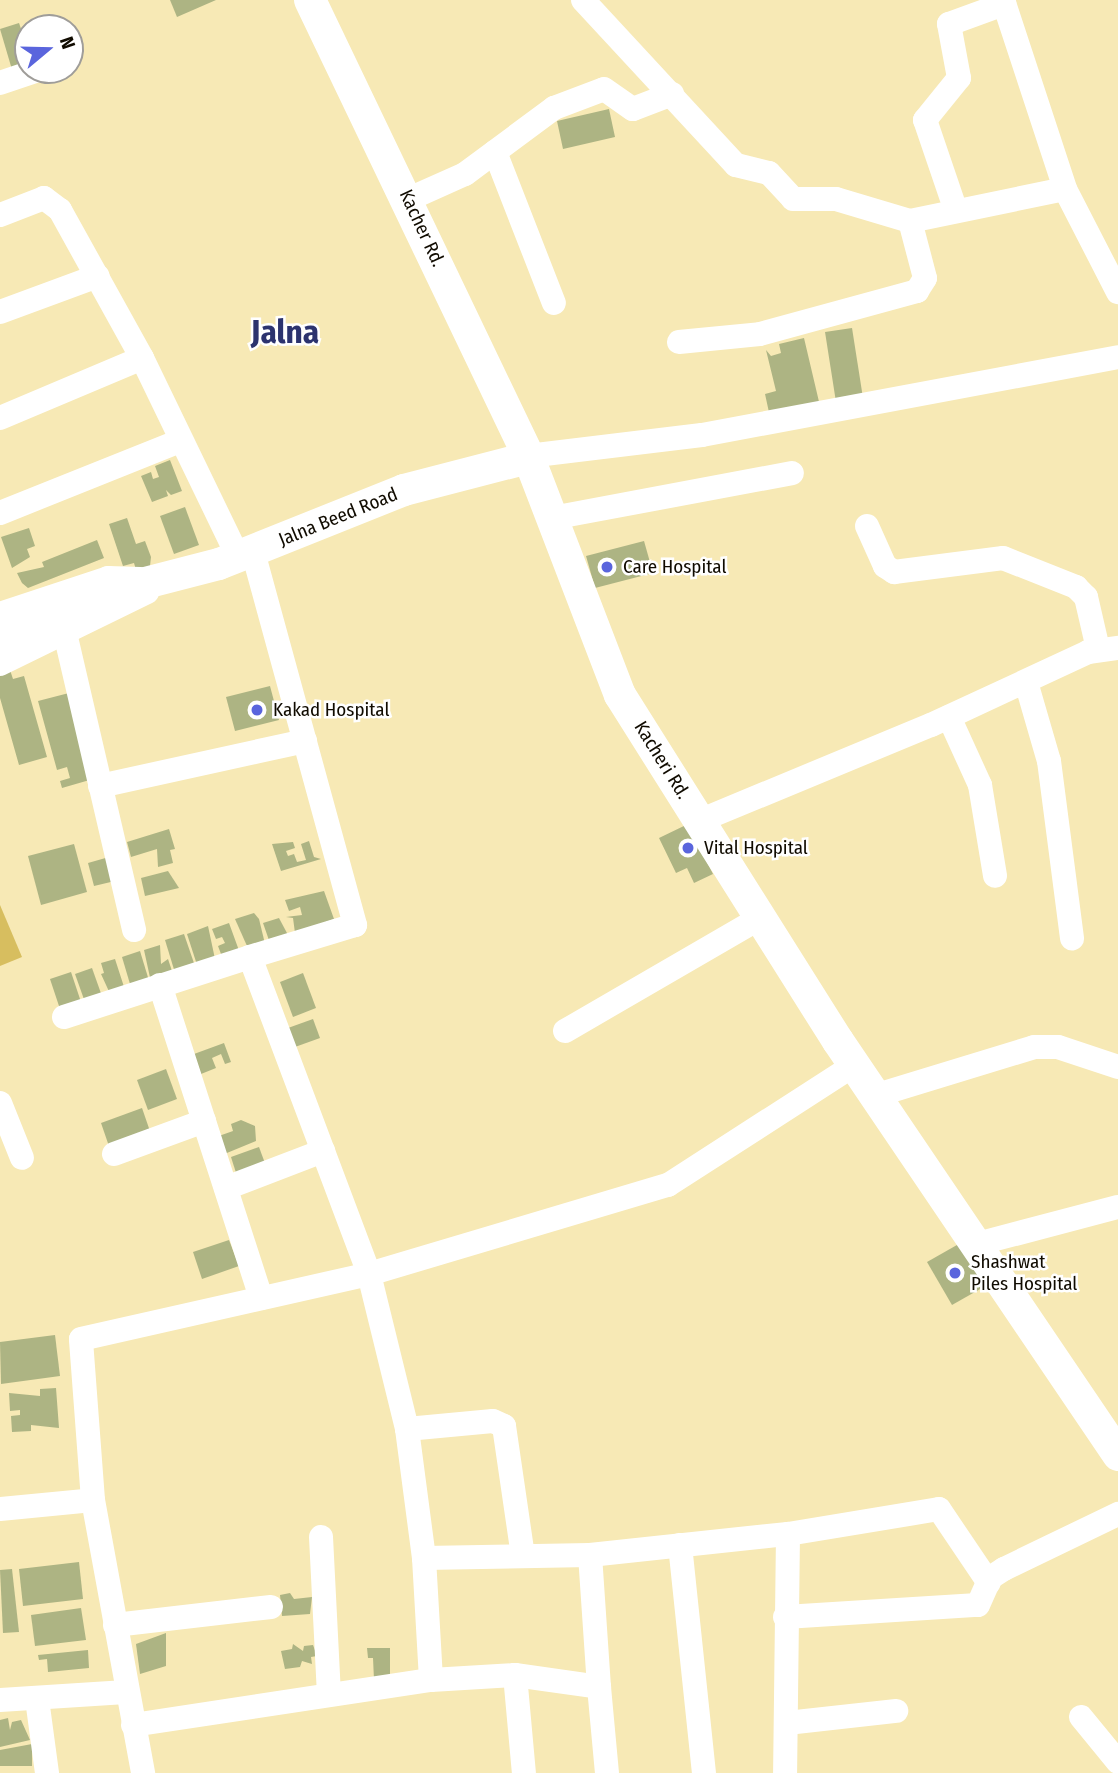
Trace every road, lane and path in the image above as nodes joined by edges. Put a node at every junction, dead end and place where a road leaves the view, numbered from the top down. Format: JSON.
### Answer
{"nodes":[{"id":1,"x":310,"y":0,"type":"edge"},
{"id":2,"x":583,"y":0,"type":"edge"},
{"id":3,"x":1004,"y":2,"type":"edge"},
{"id":4,"x":672,"y":94,"type":"junction"},
{"id":5,"x":495,"y":152,"type":"junction"},
{"id":6,"x":1065,"y":189,"type":"junction"},
{"id":7,"x":409,"y":199,"type":"junction"},
{"id":8,"x":956,"y":211,"type":"junction"},
{"id":9,"x":0,"y":215,"type":"edge"},
{"id":10,"x":910,"y":221,"type":"junction"},
{"id":11,"x":97,"y":275,"type":"junction"},
{"id":12,"x":1118,"y":292,"type":"edge"},
{"id":13,"x":554,"y":303,"type":"dead end"},
{"id":14,"x":0,"y":312,"type":"edge"},
{"id":15,"x":679,"y":342,"type":"dead end"},
{"id":16,"x":1118,"y":357,"type":"edge"},
{"id":17,"x":142,"y":358,"type":"junction"},
{"id":18,"x":0,"y":418,"type":"edge"},
{"id":19,"x":180,"y":441,"type":"junction"},
{"id":20,"x":528,"y":457,"type":"junction"},
{"id":21,"x":792,"y":473,"type":"dead end"},
{"id":22,"x":0,"y":513,"type":"edge"},
{"id":23,"x":552,"y":519,"type":"junction"},
{"id":24,"x":867,"y":526,"type":"dead end"},
{"id":25,"x":245,"y":554,"type":"junction"},
{"id":26,"x":158,"y":579,"type":"junction"},
{"id":27,"x":0,"y":614,"type":"edge"},
{"id":28,"x":65,"y":633,"type":"junction"},
{"id":29,"x":0,"y":642,"type":"edge"},
{"id":30,"x":1108,"y":648,"type":"edge"},
{"id":31,"x":0,"y":664,"type":"edge"},
{"id":32,"x":1026,"y":682,"type":"junction"},
{"id":33,"x":949,"y":717,"type":"junction"},
{"id":34,"x":305,"y":741,"type":"junction"},
{"id":35,"x":100,"y":786,"type":"junction"},
{"id":36,"x":699,"y":821,"type":"junction"},
{"id":37,"x":995,"y":876,"type":"dead end"},
{"id":38,"x":760,"y":918,"type":"junction"},
{"id":39,"x":134,"y":930,"type":"dead end"},
{"id":40,"x":1072,"y":939,"type":"dead end"},
{"id":41,"x":250,"y":957,"type":"junction"},
{"id":42,"x":160,"y":985,"type":"junction"},
{"id":43,"x":64,"y":1017,"type":"dead end"},
{"id":44,"x":565,"y":1031,"type":"dead end"},
{"id":45,"x":846,"y":1053,"type":"junction"},
{"id":46,"x":1118,"y":1067,"type":"edge"},
{"id":47,"x":874,"y":1096,"type":"junction"},
{"id":48,"x":0,"y":1103,"type":"edge"},
{"id":49,"x":204,"y":1121,"type":"junction"},
{"id":50,"x":323,"y":1151,"type":"junction"},
{"id":51,"x":114,"y":1154,"type":"dead end"},
{"id":52,"x":22,"y":1158,"type":"dead end"},
{"id":53,"x":226,"y":1188,"type":"junction"},
{"id":54,"x":1118,"y":1207,"type":"edge"},
{"id":55,"x":973,"y":1245,"type":"junction"},
{"id":56,"x":369,"y":1274,"type":"junction"},
{"id":57,"x":261,"y":1298,"type":"junction"},
{"id":58,"x":407,"y":1429,"type":"junction"},
{"id":59,"x":1118,"y":1455,"type":"edge"},
{"id":60,"x":93,"y":1500,"type":"junction"},
{"id":61,"x":0,"y":1509,"type":"edge"},
{"id":62,"x":1118,"y":1514,"type":"edge"},
{"id":63,"x":788,"y":1534,"type":"junction"},
{"id":64,"x":321,"y":1537,"type":"dead end"},
{"id":65,"x":680,"y":1545,"type":"junction"},
{"id":66,"x":590,"y":1555,"type":"junction"},
{"id":67,"x":523,"y":1556,"type":"junction"},
{"id":68,"x":424,"y":1558,"type":"junction"},
{"id":69,"x":994,"y":1577,"type":"junction"},
{"id":70,"x":271,"y":1607,"type":"dead end"},
{"id":71,"x":785,"y":1617,"type":"junction"},
{"id":72,"x":115,"y":1625,"type":"junction"},
{"id":73,"x":515,"y":1675,"type":"junction"},
{"id":74,"x":431,"y":1680,"type":"junction"},
{"id":75,"x":599,"y":1687,"type":"junction"},
{"id":76,"x":126,"y":1692,"type":"junction"},
{"id":77,"x":329,"y":1695,"type":"junction"},
{"id":78,"x":37,"y":1699,"type":"junction"},
{"id":79,"x":0,"y":1700,"type":"edge"},
{"id":80,"x":897,"y":1711,"type":"dead end"},
{"id":81,"x":1081,"y":1717,"type":"dead end"},
{"id":82,"x":787,"y":1723,"type":"junction"},
{"id":83,"x":133,"y":1725,"type":"junction"},
{"id":84,"x":1118,"y":1762,"type":"edge"},
{"id":85,"x":47,"y":1773,"type":"edge"},
{"id":86,"x":143,"y":1773,"type":"edge"},
{"id":87,"x":524,"y":1773,"type":"edge"},
{"id":88,"x":607,"y":1773,"type":"edge"},
{"id":89,"x":704,"y":1773,"type":"edge"},
{"id":90,"x":785,"y":1773,"type":"edge"}],
"edges":[{"from":1,"to":7,"type":"main road","name":"Kacher Rd."},
{"from":2,"to":4,"type":"street"},
{"from":3,"to":6,"type":"street"},
{"from":3,"to":8,"type":"street"},
{"from":4,"to":5,"type":"street"},
{"from":4,"to":10,"type":"street"},
{"from":5,"to":7,"type":"street"},
{"from":5,"to":13,"type":"street"},
{"from":6,"to":8,"type":"street"},
{"from":6,"to":12,"type":"street"},
{"from":7,"to":20,"type":"main road","name":"Kacher Rd."},
{"from":8,"to":10,"type":"street"},
{"from":9,"to":11,"type":"street"},
{"from":10,"to":15,"type":"street"},
{"from":11,"to":14,"type":"street"},
{"from":11,"to":17,"type":"street"},
{"from":16,"to":20,"type":"street"},
{"from":17,"to":18,"type":"street"},
{"from":17,"to":19,"type":"street"},
{"from":19,"to":22,"type":"street"},
{"from":19,"to":25,"type":"street"},
{"from":20,"to":23,"type":"main road","name":"Kacheri Rd."},
{"from":20,"to":25,"type":"main road","name":"Jalna Beed Road"},
{"from":21,"to":23,"type":"street"},
{"from":23,"to":36,"type":"main road","name":"Kacheri Rd."},
{"from":24,"to":30,"type":"street"},
{"from":25,"to":26,"type":"main road","name":"Jalna Beed Road"},
{"from":25,"to":34,"type":"street"},
{"from":26,"to":27,"type":"street"},
{"from":26,"to":28,"type":"street"},
{"from":26,"to":29,"type":"main road","name":"Jalna Beed Road"},
{"from":28,"to":31,"type":"street"},
{"from":28,"to":35,"type":"street"},
{"from":30,"to":32,"type":"street"},
{"from":32,"to":33,"type":"street"},
{"from":32,"to":40,"type":"street"},
{"from":33,"to":36,"type":"street"},
{"from":33,"to":37,"type":"street"},
{"from":34,"to":35,"type":"street"},
{"from":34,"to":41,"type":"street"},
{"from":35,"to":39,"type":"street"},
{"from":36,"to":38,"type":"main road","name":"Kacheri Rd."},
{"from":38,"to":44,"type":"street"},
{"from":38,"to":45,"type":"main road","name":"Kacheri Rd."},
{"from":41,"to":42,"type":"street"},
{"from":41,"to":50,"type":"street"},
{"from":42,"to":43,"type":"street"},
{"from":42,"to":49,"type":"street"},
{"from":45,"to":47,"type":"main road","name":"Kacheri Rd."},
{"from":45,"to":56,"type":"street"},
{"from":46,"to":47,"type":"street"},
{"from":47,"to":55,"type":"main road","name":"Kacheri Rd."},
{"from":48,"to":52,"type":"street"},
{"from":49,"to":51,"type":"street"},
{"from":49,"to":53,"type":"street"},
{"from":50,"to":53,"type":"street"},
{"from":50,"to":56,"type":"street"},
{"from":53,"to":57,"type":"street"},
{"from":54,"to":55,"type":"street"},
{"from":55,"to":59,"type":"main road","name":"Kacheri Rd."},
{"from":56,"to":57,"type":"street"},
{"from":56,"to":58,"type":"street"},
{"from":57,"to":60,"type":"street"},
{"from":58,"to":67,"type":"street"},
{"from":58,"to":68,"type":"street"},
{"from":60,"to":61,"type":"street"},
{"from":60,"to":72,"type":"street"},
{"from":62,"to":69,"type":"street"},
{"from":63,"to":65,"type":"street"},
{"from":63,"to":69,"type":"street"},
{"from":63,"to":71,"type":"street"},
{"from":64,"to":77,"type":"street"},
{"from":65,"to":66,"type":"street"},
{"from":65,"to":89,"type":"street"},
{"from":66,"to":67,"type":"street"},
{"from":66,"to":75,"type":"street"},
{"from":67,"to":68,"type":"street"},
{"from":68,"to":74,"type":"street"},
{"from":69,"to":71,"type":"street"},
{"from":70,"to":72,"type":"street"},
{"from":71,"to":82,"type":"street"},
{"from":72,"to":76,"type":"street"},
{"from":73,"to":74,"type":"street"},
{"from":73,"to":75,"type":"street"},
{"from":73,"to":87,"type":"street"},
{"from":74,"to":77,"type":"street"},
{"from":75,"to":88,"type":"street"},
{"from":76,"to":78,"type":"street"},
{"from":76,"to":83,"type":"street"},
{"from":77,"to":83,"type":"street"},
{"from":78,"to":79,"type":"street"},
{"from":78,"to":85,"type":"street"},
{"from":80,"to":82,"type":"street"},
{"from":81,"to":84,"type":"street"},
{"from":82,"to":90,"type":"street"},
{"from":83,"to":86,"type":"street"}]}
